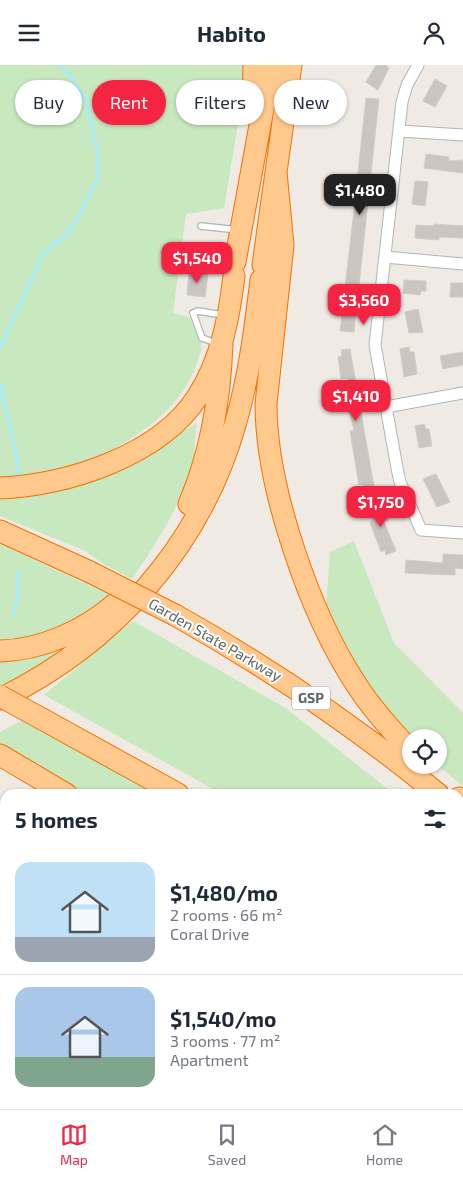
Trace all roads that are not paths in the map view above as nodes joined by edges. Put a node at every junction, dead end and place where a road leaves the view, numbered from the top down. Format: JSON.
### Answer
{"nodes":[{"id":1,"x":254,"y":65,"type":"edge"},
{"id":2,"x":271,"y":65,"type":"edge"},
{"id":3,"x":291,"y":65,"type":"edge"},
{"id":4,"x":418,"y":65,"type":"edge"},
{"id":5,"x":399,"y":131,"type":"junction"},
{"id":6,"x":463,"y":135,"type":"edge"},
{"id":7,"x":251,"y":167,"type":"junction"},
{"id":8,"x":276,"y":172,"type":"junction"},
{"id":9,"x":202,"y":226,"type":"dead end"},
{"id":10,"x":240,"y":230,"type":"junction"},
{"id":11,"x":385,"y":257,"type":"junction"},
{"id":12,"x":463,"y":264,"type":"edge"},
{"id":13,"x":228,"y":316,"type":"junction"},
{"id":14,"x":222,"y":344,"type":"junction"},
{"id":15,"x":463,"y":393,"type":"edge"},
{"id":16,"x":386,"y":407,"type":"junction"},
{"id":17,"x":0,"y":488,"type":"edge"},
{"id":18,"x":0,"y":531,"type":"edge"},
{"id":19,"x":463,"y":533,"type":"edge"},
{"id":20,"x":0,"y":651,"type":"edge"},
{"id":21,"x":0,"y":698,"type":"edge"},
{"id":22,"x":402,"y":741,"type":"edge"},
{"id":23,"x":0,"y":755,"type":"edge"},
{"id":24,"x":434,"y":774,"type":"edge"},
{"id":25,"x":58,"y":789,"type":"edge"},
{"id":26,"x":169,"y":789,"type":"edge"},
{"id":27,"x":432,"y":789,"type":"edge"},
{"id":28,"x":450,"y":789,"type":"edge"}],
"edges":[{"from":1,"to":7,"type":"highway"},
{"from":2,"to":7,"type":"highway"},
{"from":3,"to":8,"type":"highway"},
{"from":4,"to":5,"type":"street"},
{"from":5,"to":6,"type":"street"},
{"from":5,"to":11,"type":"street"},
{"from":7,"to":10,"type":"highway"},
{"from":8,"to":21,"type":"highway"},
{"from":8,"to":22,"type":"highway"},
{"from":9,"to":10,"type":"lane"},
{"from":10,"to":13,"type":"highway"},
{"from":11,"to":12,"type":"street"},
{"from":11,"to":16,"type":"street"},
{"from":13,"to":14,"type":"highway"},
{"from":13,"to":14,"type":"lane"},
{"from":14,"to":17,"type":"highway"},
{"from":14,"to":20,"type":"highway"},
{"from":15,"to":16,"type":"street"},
{"from":16,"to":19,"type":"street"},
{"from":18,"to":27,"type":"highway","name":"Garden State Parkway","number":"GSP","bridge":true},
{"from":21,"to":26,"type":"highway","bridge":true},
{"from":23,"to":25,"type":"highway"},
{"from":24,"to":28,"type":"highway"}]}
